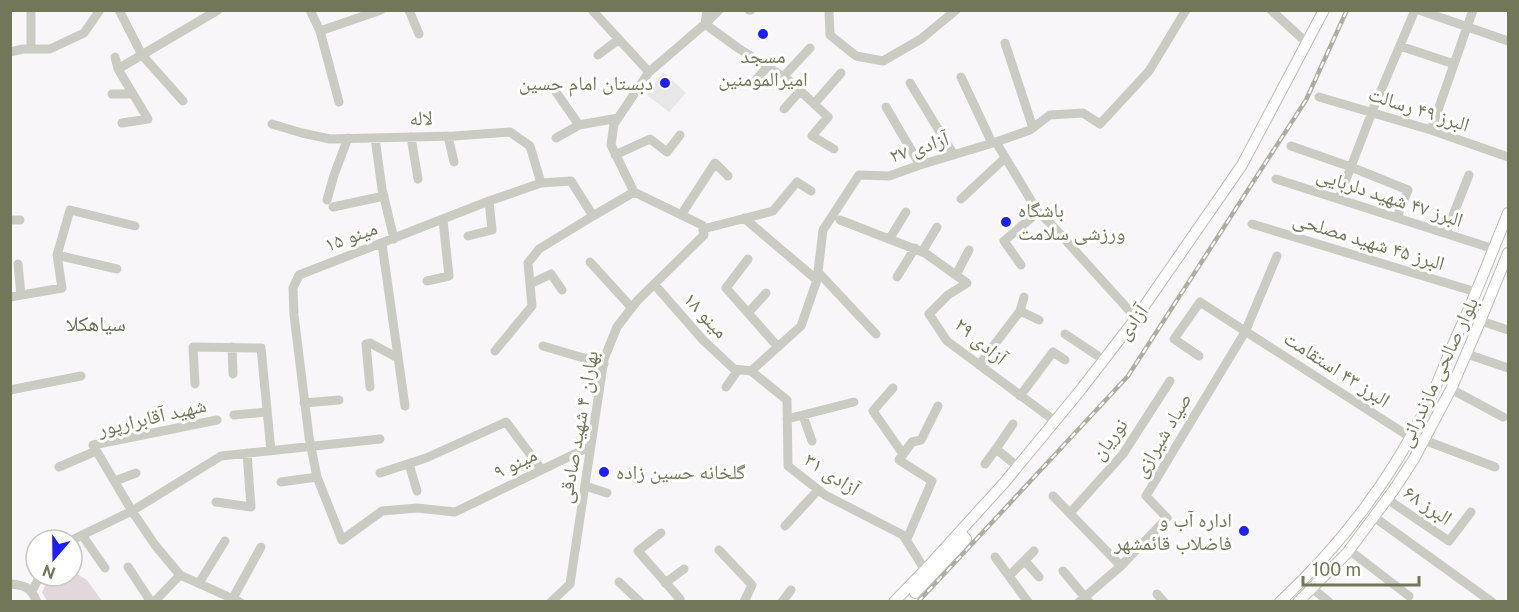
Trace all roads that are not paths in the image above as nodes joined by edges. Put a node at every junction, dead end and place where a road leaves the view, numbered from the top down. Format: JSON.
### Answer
{"nodes":[{"id":1,"x":100,"y":10,"type":"edge"},
{"id":2,"x":119,"y":10,"type":"edge"},
{"id":3,"x":218,"y":10,"type":"edge"},
{"id":4,"x":310,"y":10,"type":"edge"},
{"id":5,"x":381,"y":10,"type":"edge"},
{"id":6,"x":410,"y":10,"type":"edge"},
{"id":7,"x":592,"y":10,"type":"edge"},
{"id":8,"x":707,"y":10,"type":"edge"},
{"id":9,"x":719,"y":10,"type":"edge"},
{"id":10,"x":829,"y":10,"type":"edge"},
{"id":11,"x":956,"y":10,"type":"edge"},
{"id":12,"x":1186,"y":10,"type":"edge"},
{"id":13,"x":1271,"y":10,"type":"edge"},
{"id":14,"x":1324,"y":10,"type":"edge"},
{"id":15,"x":1417,"y":10,"type":"edge"},
{"id":16,"x":1473,"y":10,"type":"edge"},
{"id":17,"x":31,"y":11,"type":"edge"},
{"id":18,"x":358,"y":14,"type":"edge"},
{"id":19,"x":705,"y":24,"type":"junction"},
{"id":20,"x":1467,"y":27,"type":"junction"},
{"id":21,"x":320,"y":31,"type":"junction"},
{"id":22,"x":419,"y":34,"type":"dead end"},
{"id":23,"x":618,"y":40,"type":"junction"},
{"id":24,"x":1509,"y":41,"type":"edge"},
{"id":25,"x":1005,"y":43,"type":"dead end"},
{"id":26,"x":1307,"y":43,"type":"junction"},
{"id":27,"x":1400,"y":46,"type":"junction"},
{"id":28,"x":810,"y":48,"type":"dead end"},
{"id":29,"x":31,"y":49,"type":"junction"},
{"id":30,"x":10,"y":52,"type":"edge"},
{"id":31,"x":142,"y":55,"type":"junction"},
{"id":32,"x":598,"y":55,"type":"dead end"},
{"id":33,"x":115,"y":57,"type":"dead end"},
{"id":34,"x":1454,"y":64,"type":"junction"},
{"id":35,"x":767,"y":67,"type":"junction"},
{"id":36,"x":118,"y":69,"type":"junction"},
{"id":37,"x":649,"y":72,"type":"junction"},
{"id":38,"x":841,"y":73,"type":"dead end"},
{"id":39,"x":783,"y":77,"type":"junction"},
{"id":40,"x":961,"y":77,"type":"dead end"},
{"id":41,"x":910,"y":83,"type":"dead end"},
{"id":42,"x":752,"y":85,"type":"dead end"},
{"id":43,"x":800,"y":91,"type":"junction"},
{"id":44,"x":556,"y":92,"type":"dead end"},
{"id":45,"x":112,"y":94,"type":"dead end"},
{"id":46,"x":133,"y":94,"type":"junction"},
{"id":47,"x":1319,"y":97,"type":"dead end"},
{"id":48,"x":183,"y":101,"type":"dead end"},
{"id":49,"x":339,"y":102,"type":"dead end"},
{"id":50,"x":814,"y":104,"type":"junction"},
{"id":51,"x":886,"y":107,"type":"dead end"},
{"id":52,"x":784,"y":109,"type":"dead end"},
{"id":53,"x":1372,"y":112,"type":"junction"},
{"id":54,"x":618,"y":118,"type":"junction"},
{"id":55,"x":122,"y":123,"type":"dead end"},
{"id":56,"x":272,"y":124,"type":"dead end"},
{"id":57,"x":579,"y":125,"type":"junction"},
{"id":58,"x":1033,"y":128,"type":"junction"},
{"id":59,"x":1431,"y":130,"type":"junction"},
{"id":60,"x":680,"y":135,"type":"dead end"},
{"id":61,"x":448,"y":136,"type":"junction"},
{"id":62,"x":411,"y":137,"type":"junction"},
{"id":63,"x":348,"y":138,"type":"junction"},
{"id":64,"x":375,"y":138,"type":"junction"},
{"id":65,"x":556,"y":138,"type":"dead end"},
{"id":66,"x":994,"y":143,"type":"junction"},
{"id":67,"x":1291,"y":146,"type":"dead end"},
{"id":68,"x":834,"y":149,"type":"dead end"},
{"id":69,"x":954,"y":154,"type":"junction"},
{"id":70,"x":615,"y":155,"type":"junction"},
{"id":71,"x":1509,"y":157,"type":"edge"},
{"id":72,"x":1005,"y":158,"type":"junction"},
{"id":73,"x":454,"y":162,"type":"dead end"},
{"id":74,"x":920,"y":165,"type":"junction"},
{"id":75,"x":1351,"y":167,"type":"junction"},
{"id":76,"x":1469,"y":175,"type":"dead end"},
{"id":77,"x":728,"y":176,"type":"dead end"},
{"id":78,"x":418,"y":179,"type":"dead end"},
{"id":79,"x":1276,"y":179,"type":"dead end"},
{"id":80,"x":542,"y":183,"type":"junction"},
{"id":81,"x":811,"y":191,"type":"dead end"},
{"id":82,"x":634,"y":192,"type":"junction"},
{"id":83,"x":384,"y":196,"type":"junction"},
{"id":84,"x":1339,"y":198,"type":"junction"},
{"id":85,"x":961,"y":199,"type":"dead end"},
{"id":86,"x":489,"y":201,"type":"junction"},
{"id":87,"x":906,"y":212,"type":"dead end"},
{"id":88,"x":1038,"y":212,"type":"junction"},
{"id":89,"x":1509,"y":213,"type":"edge"},
{"id":90,"x":681,"y":215,"type":"junction"},
{"id":91,"x":593,"y":216,"type":"junction"},
{"id":92,"x":1397,"y":217,"type":"junction"},
{"id":93,"x":744,"y":218,"type":"junction"},
{"id":94,"x":443,"y":220,"type":"junction"},
{"id":95,"x":840,"y":220,"type":"dead end"},
{"id":96,"x":1252,"y":224,"type":"dead end"},
{"id":97,"x":135,"y":226,"type":"dead end"},
{"id":98,"x":937,"y":227,"type":"dead end"},
{"id":99,"x":703,"y":229,"type":"junction"},
{"id":100,"x":1446,"y":233,"type":"junction"},
{"id":101,"x":468,"y":236,"type":"dead end"},
{"id":102,"x":890,"y":238,"type":"junction"},
{"id":103,"x":394,"y":239,"type":"junction"},
{"id":104,"x":382,"y":244,"type":"junction"},
{"id":105,"x":1494,"y":249,"type":"junction"},
{"id":106,"x":918,"y":250,"type":"junction"},
{"id":107,"x":969,"y":250,"type":"dead end"},
{"id":108,"x":1509,"y":253,"type":"edge"},
{"id":109,"x":57,"y":255,"type":"junction"},
{"id":110,"x":1277,"y":256,"type":"dead end"},
{"id":111,"x":748,"y":259,"type":"dead end"},
{"id":112,"x":590,"y":262,"type":"dead end"},
{"id":113,"x":18,"y":264,"type":"dead end"},
{"id":114,"x":1021,"y":265,"type":"dead end"},
{"id":115,"x":117,"y":269,"type":"dead end"},
{"id":116,"x":956,"y":275,"type":"junction"},
{"id":117,"x":818,"y":276,"type":"junction"},
{"id":118,"x":897,"y":277,"type":"dead end"},
{"id":119,"x":427,"y":282,"type":"dead end"},
{"id":120,"x":530,"y":284,"type":"junction"},
{"id":121,"x":654,"y":284,"type":"junction"},
{"id":122,"x":562,"y":290,"type":"dead end"},
{"id":123,"x":1477,"y":290,"type":"junction"},
{"id":124,"x":766,"y":293,"type":"dead end"},
{"id":125,"x":1492,"y":293,"type":"junction"},
{"id":126,"x":21,"y":295,"type":"junction"},
{"id":127,"x":10,"y":297,"type":"edge"},
{"id":128,"x":1024,"y":297,"type":"dead end"},
{"id":129,"x":632,"y":308,"type":"junction"},
{"id":130,"x":1020,"y":311,"type":"junction"},
{"id":131,"x":748,"y":313,"type":"junction"},
{"id":132,"x":1136,"y":318,"type":"junction"},
{"id":133,"x":1039,"y":320,"type":"dead end"},
{"id":134,"x":1480,"y":321,"type":"junction"},
{"id":135,"x":1460,"y":329,"type":"junction"},
{"id":136,"x":1509,"y":330,"type":"edge"},
{"id":137,"x":1245,"y":332,"type":"junction"},
{"id":138,"x":876,"y":334,"type":"dead end"},
{"id":139,"x":1065,"y":334,"type":"dead end"},
{"id":140,"x":1474,"y":336,"type":"junction"},
{"id":141,"x":543,"y":346,"type":"dead end"},
{"id":142,"x":232,"y":347,"type":"junction"},
{"id":143,"x":778,"y":347,"type":"junction"},
{"id":144,"x":495,"y":351,"type":"dead end"},
{"id":145,"x":1467,"y":354,"type":"junction"},
{"id":146,"x":1199,"y":356,"type":"dead end"},
{"id":147,"x":398,"y":358,"type":"junction"},
{"id":148,"x":1065,"y":360,"type":"dead end"},
{"id":149,"x":1104,"y":360,"type":"junction"},
{"id":150,"x":604,"y":364,"type":"junction"},
{"id":151,"x":979,"y":365,"type":"junction"},
{"id":152,"x":1509,"y":368,"type":"edge"},
{"id":153,"x":736,"y":370,"type":"junction"},
{"id":154,"x":751,"y":371,"type":"junction"},
{"id":155,"x":233,"y":374,"type":"dead end"},
{"id":156,"x":81,"y":376,"type":"dead end"},
{"id":157,"x":1170,"y":381,"type":"dead end"},
{"id":158,"x":195,"y":384,"type":"dead end"},
{"id":159,"x":370,"y":387,"type":"dead end"},
{"id":160,"x":726,"y":387,"type":"dead end"},
{"id":161,"x":893,"y":388,"type":"dead end"},
{"id":162,"x":1451,"y":389,"type":"junction"},
{"id":163,"x":10,"y":390,"type":"edge"},
{"id":164,"x":1020,"y":396,"type":"junction"},
{"id":165,"x":339,"y":400,"type":"dead end"},
{"id":166,"x":854,"y":402,"type":"dead end"},
{"id":167,"x":304,"y":403,"type":"junction"},
{"id":168,"x":405,"y":406,"type":"dead end"},
{"id":169,"x":938,"y":406,"type":"dead end"},
{"id":170,"x":267,"y":412,"type":"junction"},
{"id":171,"x":234,"y":415,"type":"dead end"},
{"id":172,"x":802,"y":416,"type":"junction"},
{"id":173,"x":1503,"y":417,"type":"dead end"},
{"id":174,"x":218,"y":420,"type":"dead end"},
{"id":175,"x":787,"y":420,"type":"junction"},
{"id":176,"x":1055,"y":421,"type":"junction"},
{"id":177,"x":1013,"y":424,"type":"dead end"},
{"id":178,"x":1410,"y":437,"type":"junction"},
{"id":179,"x":380,"y":439,"type":"dead end"},
{"id":180,"x":1424,"y":440,"type":"junction"},
{"id":181,"x":812,"y":441,"type":"dead end"},
{"id":182,"x":591,"y":446,"type":"junction"},
{"id":183,"x":311,"y":447,"type":"junction"},
{"id":184,"x":996,"y":449,"type":"junction"},
{"id":185,"x":96,"y":451,"type":"junction"},
{"id":186,"x":271,"y":451,"type":"junction"},
{"id":187,"x":247,"y":453,"type":"junction"},
{"id":188,"x":903,"y":454,"type":"junction"},
{"id":189,"x":409,"y":464,"type":"junction"},
{"id":190,"x":985,"y":464,"type":"dead end"},
{"id":191,"x":1017,"y":466,"type":"junction"},
{"id":192,"x":58,"y":467,"type":"dead end"},
{"id":193,"x":1495,"y":467,"type":"dead end"},
{"id":194,"x":542,"y":470,"type":"junction"},
{"id":195,"x":136,"y":473,"type":"dead end"},
{"id":196,"x":380,"y":473,"type":"dead end"},
{"id":197,"x":317,"y":477,"type":"junction"},
{"id":198,"x":115,"y":481,"type":"junction"},
{"id":199,"x":281,"y":482,"type":"dead end"},
{"id":200,"x":585,"y":486,"type":"junction"},
{"id":201,"x":417,"y":490,"type":"dead end"},
{"id":202,"x":819,"y":490,"type":"junction"},
{"id":203,"x":607,"y":493,"type":"dead end"},
{"id":204,"x":1053,"y":496,"type":"dead end"},
{"id":205,"x":1387,"y":499,"type":"junction"},
{"id":206,"x":216,"y":502,"type":"dead end"},
{"id":207,"x":132,"y":511,"type":"junction"},
{"id":208,"x":455,"y":512,"type":"joint"},
{"id":209,"x":1471,"y":512,"type":"dead end"},
{"id":210,"x":1070,"y":513,"type":"junction"},
{"id":211,"x":1374,"y":517,"type":"junction"},
{"id":212,"x":785,"y":526,"type":"dead end"},
{"id":213,"x":661,"y":532,"type":"dead end"},
{"id":214,"x":960,"y":532,"type":"junction"},
{"id":215,"x":84,"y":534,"type":"edge"},
{"id":216,"x":84,"y":538,"type":"edge"},
{"id":217,"x":907,"y":539,"type":"junction"},
{"id":218,"x":225,"y":541,"type":"dead end"},
{"id":219,"x":261,"y":548,"type":"dead end"},
{"id":220,"x":719,"y":550,"type":"dead end"},
{"id":221,"x":1349,"y":550,"type":"junction"},
{"id":222,"x":1034,"y":551,"type":"dead end"},
{"id":223,"x":995,"y":557,"type":"dead end"},
{"id":224,"x":1024,"y":561,"type":"junction"},
{"id":225,"x":1121,"y":566,"type":"junction"},
{"id":226,"x":128,"y":567,"type":"dead end"},
{"id":227,"x":105,"y":568,"type":"dead end"},
{"id":228,"x":684,"y":569,"type":"dead end"},
{"id":229,"x":925,"y":570,"type":"junction"},
{"id":230,"x":1063,"y":571,"type":"dead end"},
{"id":231,"x":180,"y":574,"type":"junction"},
{"id":232,"x":1009,"y":576,"type":"junction"},
{"id":233,"x":1039,"y":577,"type":"dead end"},
{"id":234,"x":619,"y":582,"type":"dead end"},
{"id":235,"x":199,"y":583,"type":"junction"},
{"id":236,"x":665,"y":583,"type":"junction"},
{"id":237,"x":10,"y":584,"type":"edge"},
{"id":238,"x":34,"y":588,"type":"edge"},
{"id":239,"x":1312,"y":588,"type":"junction"},
{"id":240,"x":791,"y":590,"type":"dead end"},
{"id":241,"x":32,"y":591,"type":"junction"},
{"id":242,"x":915,"y":593,"type":"dead end"},
{"id":243,"x":1409,"y":596,"type":"dead end"},
{"id":244,"x":237,"y":600,"type":"edge"},
{"id":245,"x":1084,"y":600,"type":"edge"},
{"id":246,"x":154,"y":601,"type":"edge"},
{"id":247,"x":637,"y":601,"type":"edge"},
{"id":248,"x":680,"y":601,"type":"edge"},
{"id":249,"x":37,"y":602,"type":"edge"},
{"id":250,"x":551,"y":602,"type":"edge"},
{"id":251,"x":744,"y":602,"type":"edge"},
{"id":252,"x":782,"y":602,"type":"edge"},
{"id":253,"x":894,"y":602,"type":"edge"},
{"id":254,"x":1028,"y":602,"type":"edge"},
{"id":255,"x":1280,"y":602,"type":"edge"},
{"id":256,"x":1298,"y":602,"type":"edge"},
{"id":257,"x":1329,"y":602,"type":"edge"},
{"id":258,"x":1492,"y":602,"type":"edge"}],
"edges":[{"from":1,"to":29,"type":"street"},
{"from":2,"to":31,"type":"street"},
{"from":3,"to":31,"type":"street"},
{"from":4,"to":21,"type":"street"},
{"from":5,"to":18,"type":"street"},
{"from":6,"to":22,"type":"street"},
{"from":7,"to":23,"type":"street"},
{"from":8,"to":19,"type":"street"},
{"from":9,"to":19,"type":"street"},
{"from":10,"to":11,"type":"street"},
{"from":12,"to":58,"type":"street","name":"آزادی ۲۷"},
{"from":13,"to":26,"type":"street"},
{"from":14,"to":26,"type":"main road","name":"آزادی"},
{"from":15,"to":20,"type":"street"},
{"from":15,"to":27,"type":"street"},
{"from":16,"to":20,"type":"street"},
{"from":17,"to":29,"type":"street"},
{"from":18,"to":21,"type":"street"},
{"from":19,"to":35,"type":"street"},
{"from":19,"to":37,"type":"street"},
{"from":20,"to":24,"type":"street"},
{"from":20,"to":34,"type":"street"},
{"from":21,"to":49,"type":"street"},
{"from":23,"to":32,"type":"street"},
{"from":23,"to":37,"type":"street"},
{"from":25,"to":58,"type":"street"},
{"from":26,"to":132,"type":"main road","name":"آزادی"},
{"from":27,"to":34,"type":"street"},
{"from":27,"to":53,"type":"street"},
{"from":28,"to":39,"type":"street"},
{"from":29,"to":30,"type":"street"},
{"from":31,"to":36,"type":"street"},
{"from":31,"to":48,"type":"street"},
{"from":33,"to":36,"type":"street"},
{"from":34,"to":59,"type":"street"},
{"from":35,"to":39,"type":"street"},
{"from":35,"to":42,"type":"street"},
{"from":36,"to":46,"type":"street"},
{"from":37,"to":54,"type":"street"},
{"from":38,"to":50,"type":"street"},
{"from":39,"to":43,"type":"street"},
{"from":40,"to":66,"type":"street"},
{"from":41,"to":69,"type":"street"},
{"from":43,"to":50,"type":"street"},
{"from":43,"to":52,"type":"street"},
{"from":44,"to":57,"type":"street"},
{"from":45,"to":46,"type":"street"},
{"from":46,"to":55,"type":"street"},
{"from":47,"to":53,"type":"street","name":"البرز ۴۹ رسالت"},
{"from":50,"to":68,"type":"street"},
{"from":51,"to":74,"type":"street"},
{"from":53,"to":59,"type":"street","name":"البرز ۴۹ رسالت"},
{"from":53,"to":75,"type":"street"},
{"from":54,"to":57,"type":"street"},
{"from":54,"to":70,"type":"street"},
{"from":56,"to":63,"type":"street","name":"لاله"},
{"from":57,"to":65,"type":"street"},
{"from":58,"to":66,"type":"street","name":"آزادی ۲۷"},
{"from":59,"to":71,"type":"street","name":"البرز ۴۹ رسالت"},
{"from":60,"to":70,"type":"street"},
{"from":61,"to":62,"type":"street","name":"لاله"},
{"from":61,"to":73,"type":"street"},
{"from":61,"to":80,"type":"street","name":"لاله"},
{"from":62,"to":64,"type":"street","name":"لاله"},
{"from":62,"to":78,"type":"street"},
{"from":63,"to":64,"type":"street","name":"لاله"},
{"from":63,"to":83,"type":"street"},
{"from":64,"to":83,"type":"street"},
{"from":66,"to":69,"type":"street","name":"آزادی ۲۷"},
{"from":66,"to":72,"type":"street"},
{"from":67,"to":75,"type":"street"},
{"from":69,"to":74,"type":"street","name":"آزادی ۲۷"},
{"from":70,"to":82,"type":"street"},
{"from":72,"to":85,"type":"street"},
{"from":72,"to":88,"type":"street"},
{"from":74,"to":117,"type":"street","name":"آزادی ۲۷"},
{"from":75,"to":84,"type":"street"},
{"from":75,"to":92,"type":"street"},
{"from":76,"to":100,"type":"street"},
{"from":77,"to":90,"type":"street"},
{"from":79,"to":84,"type":"street","name":"البرز ۴۷ شهید دلربایی"},
{"from":80,"to":86,"type":"street","name":"مینو ۱۵"},
{"from":80,"to":91,"type":"street","name":"مینو ۱۵"},
{"from":81,"to":93,"type":"street"},
{"from":82,"to":90,"type":"street"},
{"from":82,"to":91,"type":"street"},
{"from":83,"to":103,"type":"street"},
{"from":84,"to":92,"type":"street","name":"البرز ۴۷ شهید دلربایی"},
{"from":86,"to":94,"type":"street","name":"مینو ۱۵"},
{"from":86,"to":101,"type":"street"},
{"from":87,"to":102,"type":"street"},
{"from":88,"to":114,"type":"street"},
{"from":88,"to":132,"type":"street"},
{"from":89,"to":105,"type":"main road","name":"بلوار صالحی مازندرانی"},
{"from":90,"to":99,"type":"street"},
{"from":91,"to":120,"type":"street"},
{"from":92,"to":100,"type":"street","name":"البرز ۴۷ شهید دلربایی"},
{"from":93,"to":99,"type":"street"},
{"from":93,"to":117,"type":"street"},
{"from":94,"to":103,"type":"street","name":"مینو ۱۵"},
{"from":94,"to":119,"type":"street"},
{"from":95,"to":102,"type":"street"},
{"from":96,"to":123,"type":"street","name":"البرز ۴۵ شهید مصلحی"},
{"from":97,"to":109,"type":"street"},
{"from":98,"to":106,"type":"street"},
{"from":99,"to":121,"type":"street","name":"بهاران ۴ شهید صادقی"},
{"from":100,"to":105,"type":"street","name":"البرز ۴۷ شهید دلربایی"},
{"from":102,"to":106,"type":"street"},
{"from":103,"to":104,"type":"street","name":"مینو ۱۵"},
{"from":104,"to":147,"type":"street"},
{"from":104,"to":167,"type":"street","name":"مینو ۱۵"},
{"from":105,"to":123,"type":"main road","name":"بلوار صالحی مازندرانی"},
{"from":106,"to":116,"type":"street"},
{"from":106,"to":118,"type":"street"},
{"from":107,"to":116,"type":"street"},
{"from":108,"to":125,"type":"main road","name":"بلوار صالحی مازندرانی"},
{"from":109,"to":115,"type":"street"},
{"from":109,"to":126,"type":"street"},
{"from":110,"to":137,"type":"street","name":"صیاد شیرازی"},
{"from":111,"to":131,"type":"street"},
{"from":112,"to":129,"type":"street"},
{"from":113,"to":126,"type":"street"},
{"from":116,"to":151,"type":"street","name":"آزادی ۲۹"},
{"from":117,"to":138,"type":"street"},
{"from":117,"to":143,"type":"street","name":"آزادی ۲۷"},
{"from":120,"to":122,"type":"street"},
{"from":120,"to":144,"type":"street"},
{"from":121,"to":129,"type":"street","name":"بهاران ۴ شهید صادقی"},
{"from":121,"to":153,"type":"street","name":"مینو ۱۸"},
{"from":123,"to":125,"type":"main road"},
{"from":123,"to":135,"type":"main road","name":"بلوار صالحی مازندرانی"},
{"from":124,"to":131,"type":"street"},
{"from":125,"to":134,"type":"main road","name":"بلوار صالحی مازندرانی"},
{"from":126,"to":127,"type":"street"},
{"from":128,"to":130,"type":"street"},
{"from":129,"to":150,"type":"street","name":"بهاران ۴ شهید صادقی"},
{"from":130,"to":133,"type":"street"},
{"from":130,"to":151,"type":"street"},
{"from":131,"to":143,"type":"street"},
{"from":132,"to":149,"type":"main road","name":"آزادی"},
{"from":134,"to":136,"type":"street"},
{"from":134,"to":140,"type":"main road","name":"بلوار صالحی مازندرانی"},
{"from":135,"to":140,"type":"main road"},
{"from":135,"to":178,"type":"main road","name":"بلوار صالحی مازندرانی"},
{"from":137,"to":146,"type":"street","name":"البرز ۴۳ استقامت"},
{"from":137,"to":178,"type":"street","name":"البرز ۴۳ استقامت"},
{"from":137,"to":225,"type":"street","name":"صیاد شیرازی"},
{"from":139,"to":149,"type":"street"},
{"from":140,"to":145,"type":"main road","name":"بلوار صالحی مازندرانی"},
{"from":141,"to":150,"type":"street"},
{"from":142,"to":155,"type":"street"},
{"from":142,"to":158,"type":"street"},
{"from":142,"to":170,"type":"street"},
{"from":143,"to":154,"type":"street","name":"آزادی ۲۷"},
{"from":145,"to":152,"type":"street"},
{"from":145,"to":162,"type":"main road","name":"بلوار صالحی مازندرانی"},
{"from":147,"to":159,"type":"street"},
{"from":147,"to":168,"type":"street"},
{"from":148,"to":164,"type":"street"},
{"from":149,"to":176,"type":"main road","name":"آزادی"},
{"from":150,"to":182,"type":"street","name":"بهاران ۴ شهید صادقی"},
{"from":151,"to":164,"type":"street","name":"آزادی ۲۹"},
{"from":153,"to":154,"type":"street"},
{"from":153,"to":160,"type":"street"},
{"from":154,"to":175,"type":"street","name":"آزادی ۳۱"},
{"from":156,"to":163,"type":"street"},
{"from":157,"to":210,"type":"street","name":"نوریان"},
{"from":161,"to":188,"type":"street"},
{"from":162,"to":173,"type":"street"},
{"from":162,"to":180,"type":"main road","name":"بلوار صالحی مازندرانی"},
{"from":164,"to":176,"type":"street","name":"آزادی ۲۹"},
{"from":165,"to":167,"type":"street"},
{"from":166,"to":172,"type":"street"},
{"from":167,"to":183,"type":"street","name":"مینو ۱۵"},
{"from":169,"to":188,"type":"street"},
{"from":170,"to":171,"type":"street"},
{"from":170,"to":186,"type":"street"},
{"from":172,"to":175,"type":"street"},
{"from":172,"to":181,"type":"street"},
{"from":174,"to":185,"type":"street","name":"شهید آقابرارپور"},
{"from":175,"to":202,"type":"street","name":"آزادی ۳۱"},
{"from":176,"to":191,"type":"main road","name":"آزادی"},
{"from":177,"to":184,"type":"street"},
{"from":178,"to":255,"type":"main road","name":"بلوار صالحی مازندرانی"},
{"from":179,"to":183,"type":"street"},
{"from":180,"to":193,"type":"street"},
{"from":180,"to":205,"type":"main road","name":"بلوار صالحی مازندرانی"},
{"from":182,"to":194,"type":"street","name":"مینو ۹"},
{"from":182,"to":200,"type":"street","name":"بهاران ۴ شهید صادقی"},
{"from":183,"to":186,"type":"street"},
{"from":183,"to":197,"type":"street","name":"مینو ۱۵"},
{"from":184,"to":190,"type":"street"},
{"from":184,"to":191,"type":"street"},
{"from":185,"to":192,"type":"street"},
{"from":185,"to":198,"type":"street","name":"شهید آقابرارپور"},
{"from":186,"to":187,"type":"street"},
{"from":187,"to":206,"type":"street"},
{"from":187,"to":207,"type":"street"},
{"from":188,"to":217,"type":"street"},
{"from":189,"to":194,"type":"street"},
{"from":189,"to":196,"type":"street"},
{"from":189,"to":201,"type":"street"},
{"from":191,"to":214,"type":"main road","name":"آزادی"},
{"from":194,"to":208,"type":"street","name":"مینو ۹"},
{"from":195,"to":198,"type":"street"},
{"from":197,"to":199,"type":"street"},
{"from":197,"to":208,"type":"street","name":"مینو ۱۵"},
{"from":198,"to":207,"type":"street","name":"شهید آقابرارپور"},
{"from":200,"to":203,"type":"street"},
{"from":200,"to":250,"type":"street","name":"بهاران ۴ شهید صادقی"},
{"from":202,"to":212,"type":"street"},
{"from":202,"to":217,"type":"street","name":"آزادی ۳۱"},
{"from":204,"to":210,"type":"street"},
{"from":205,"to":209,"type":"street","name":"البرز ۶۸"},
{"from":205,"to":211,"type":"main road","name":"بلوار صالحی مازندرانی"},
{"from":207,"to":215,"type":"street"},
{"from":207,"to":231,"type":"street","name":"شهید آقابرارپور"},
{"from":210,"to":225,"type":"street"},
{"from":211,"to":221,"type":"main road","name":"بلوار صالحی مازندرانی"},
{"from":211,"to":258,"type":"street"},
{"from":213,"to":236,"type":"street"},
{"from":214,"to":229,"type":"main road","name":"آزادی"},
{"from":214,"to":242,"type":"main road"},
{"from":216,"to":227,"type":"street"},
{"from":217,"to":229,"type":"street","name":"آزادی ۳۱"},
{"from":218,"to":235,"type":"street"},
{"from":219,"to":244,"type":"street"},
{"from":220,"to":251,"type":"street"},
{"from":221,"to":239,"type":"main road","name":"بلوار صالحی مازندرانی"},
{"from":221,"to":243,"type":"street"},
{"from":222,"to":224,"type":"street"},
{"from":223,"to":232,"type":"street"},
{"from":224,"to":232,"type":"street"},
{"from":224,"to":233,"type":"street"},
{"from":225,"to":245,"type":"street","name":"صیاد شیرازی"},
{"from":226,"to":246,"type":"street"},
{"from":228,"to":236,"type":"street"},
{"from":229,"to":253,"type":"main road","name":"آزادی"},
{"from":230,"to":245,"type":"street"},
{"from":231,"to":235,"type":"street"},
{"from":231,"to":246,"type":"street"},
{"from":232,"to":254,"type":"street"},
{"from":234,"to":247,"type":"street"},
{"from":235,"to":244,"type":"street"},
{"from":236,"to":248,"type":"street"},
{"from":237,"to":241,"type":"street"},
{"from":238,"to":241,"type":"street"},
{"from":239,"to":256,"type":"main road","name":"بلوار صالحی مازندرانی"},
{"from":239,"to":257,"type":"street"},
{"from":240,"to":252,"type":"street"},
{"from":241,"to":249,"type":"street"}]}
